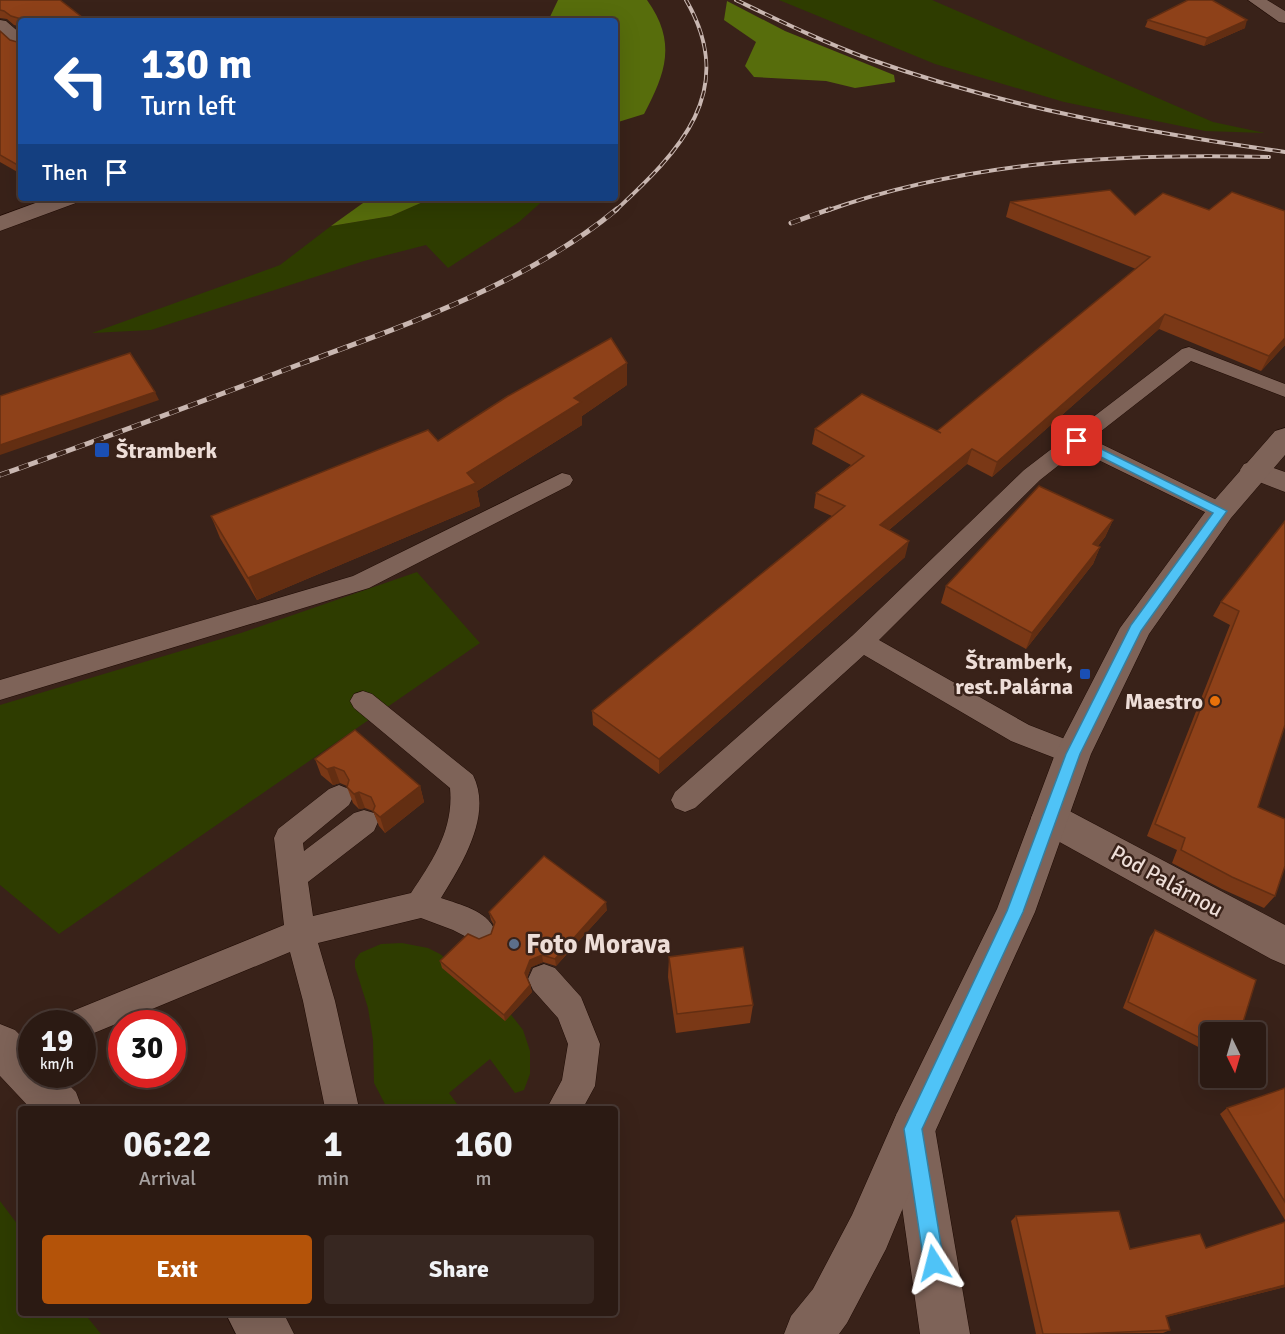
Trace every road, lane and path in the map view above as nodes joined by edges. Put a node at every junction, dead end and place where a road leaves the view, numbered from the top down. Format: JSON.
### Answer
{"nodes":[{"id":1,"x":1256,"y":0,"type":"edge"},
{"id":2,"x":1285,"y":18,"type":"edge"},
{"id":3,"x":0,"y":25,"type":"edge"},
{"id":4,"x":18,"y":40,"type":"edge"},
{"id":5,"x":60,"y":201,"type":"edge"},
{"id":6,"x":0,"y":224,"type":"edge"},
{"id":7,"x":1285,"y":391,"type":"edge"},
{"id":8,"x":1285,"y":437,"type":"edge"},
{"id":9,"x":1077,"y":441,"type":"junction"},
{"id":10,"x":1270,"y":476,"type":"edge"},
{"id":11,"x":562,"y":480,"type":"dead end"},
{"id":12,"x":1221,"y":511,"type":"junction"},
{"id":13,"x":862,"y":642,"type":"junction"},
{"id":14,"x":0,"y":690,"type":"edge"},
{"id":15,"x":363,"y":701,"type":"dead end"},
{"id":16,"x":1073,"y":754,"type":"junction"},
{"id":17,"x":339,"y":797,"type":"dead end"},
{"id":18,"x":685,"y":800,"type":"dead end"},
{"id":19,"x":1048,"y":818,"type":"junction"},
{"id":20,"x":364,"y":822,"type":"dead end"},
{"id":21,"x":293,"y":877,"type":"junction"},
{"id":22,"x":421,"y":904,"type":"junction"},
{"id":23,"x":480,"y":930,"type":"dead end"},
{"id":24,"x":300,"y":933,"type":"junction"},
{"id":25,"x":1285,"y":946,"type":"edge"},
{"id":26,"x":544,"y":979,"type":"dead end"},
{"id":27,"x":96,"y":1017,"type":"edge"},
{"id":28,"x":42,"y":1088,"type":"edge"},
{"id":29,"x":58,"y":1106,"type":"edge"},
{"id":30,"x":342,"y":1106,"type":"edge"},
{"id":31,"x":565,"y":1106,"type":"edge"},
{"id":32,"x":913,"y":1129,"type":"junction"},
{"id":33,"x":253,"y":1316,"type":"edge"},
{"id":34,"x":269,"y":1334,"type":"edge"},
{"id":35,"x":809,"y":1334,"type":"edge"},
{"id":36,"x":945,"y":1334,"type":"edge"}],
"edges":[{"from":1,"to":2,"type":"main road"},
{"from":3,"to":4,"type":"main road"},
{"from":5,"to":6,"type":"main road"},
{"from":7,"to":9,"type":"lane"},
{"from":8,"to":10,"type":"main road"},
{"from":9,"to":12,"type":"lane"},
{"from":9,"to":13,"type":"lane"},
{"from":10,"to":12,"type":"main road"},
{"from":11,"to":14,"type":"lane"},
{"from":12,"to":16,"type":"main road"},
{"from":13,"to":16,"type":"lane"},
{"from":13,"to":18,"type":"lane"},
{"from":15,"to":22,"type":"lane"},
{"from":16,"to":19,"type":"main road"},
{"from":17,"to":21,"type":"lane"},
{"from":19,"to":25,"type":"main road","name":"Pod Palárnou"},
{"from":19,"to":32,"type":"main road"},
{"from":20,"to":21,"type":"lane"},
{"from":21,"to":24,"type":"lane"},
{"from":22,"to":23,"type":"lane"},
{"from":22,"to":24,"type":"lane"},
{"from":24,"to":27,"type":"lane"},
{"from":24,"to":30,"type":"lane"},
{"from":26,"to":31,"type":"lane"},
{"from":28,"to":29,"type":"main road"},
{"from":32,"to":35,"type":"main road"},
{"from":32,"to":36,"type":"main road"},
{"from":33,"to":34,"type":"main road"}]}
